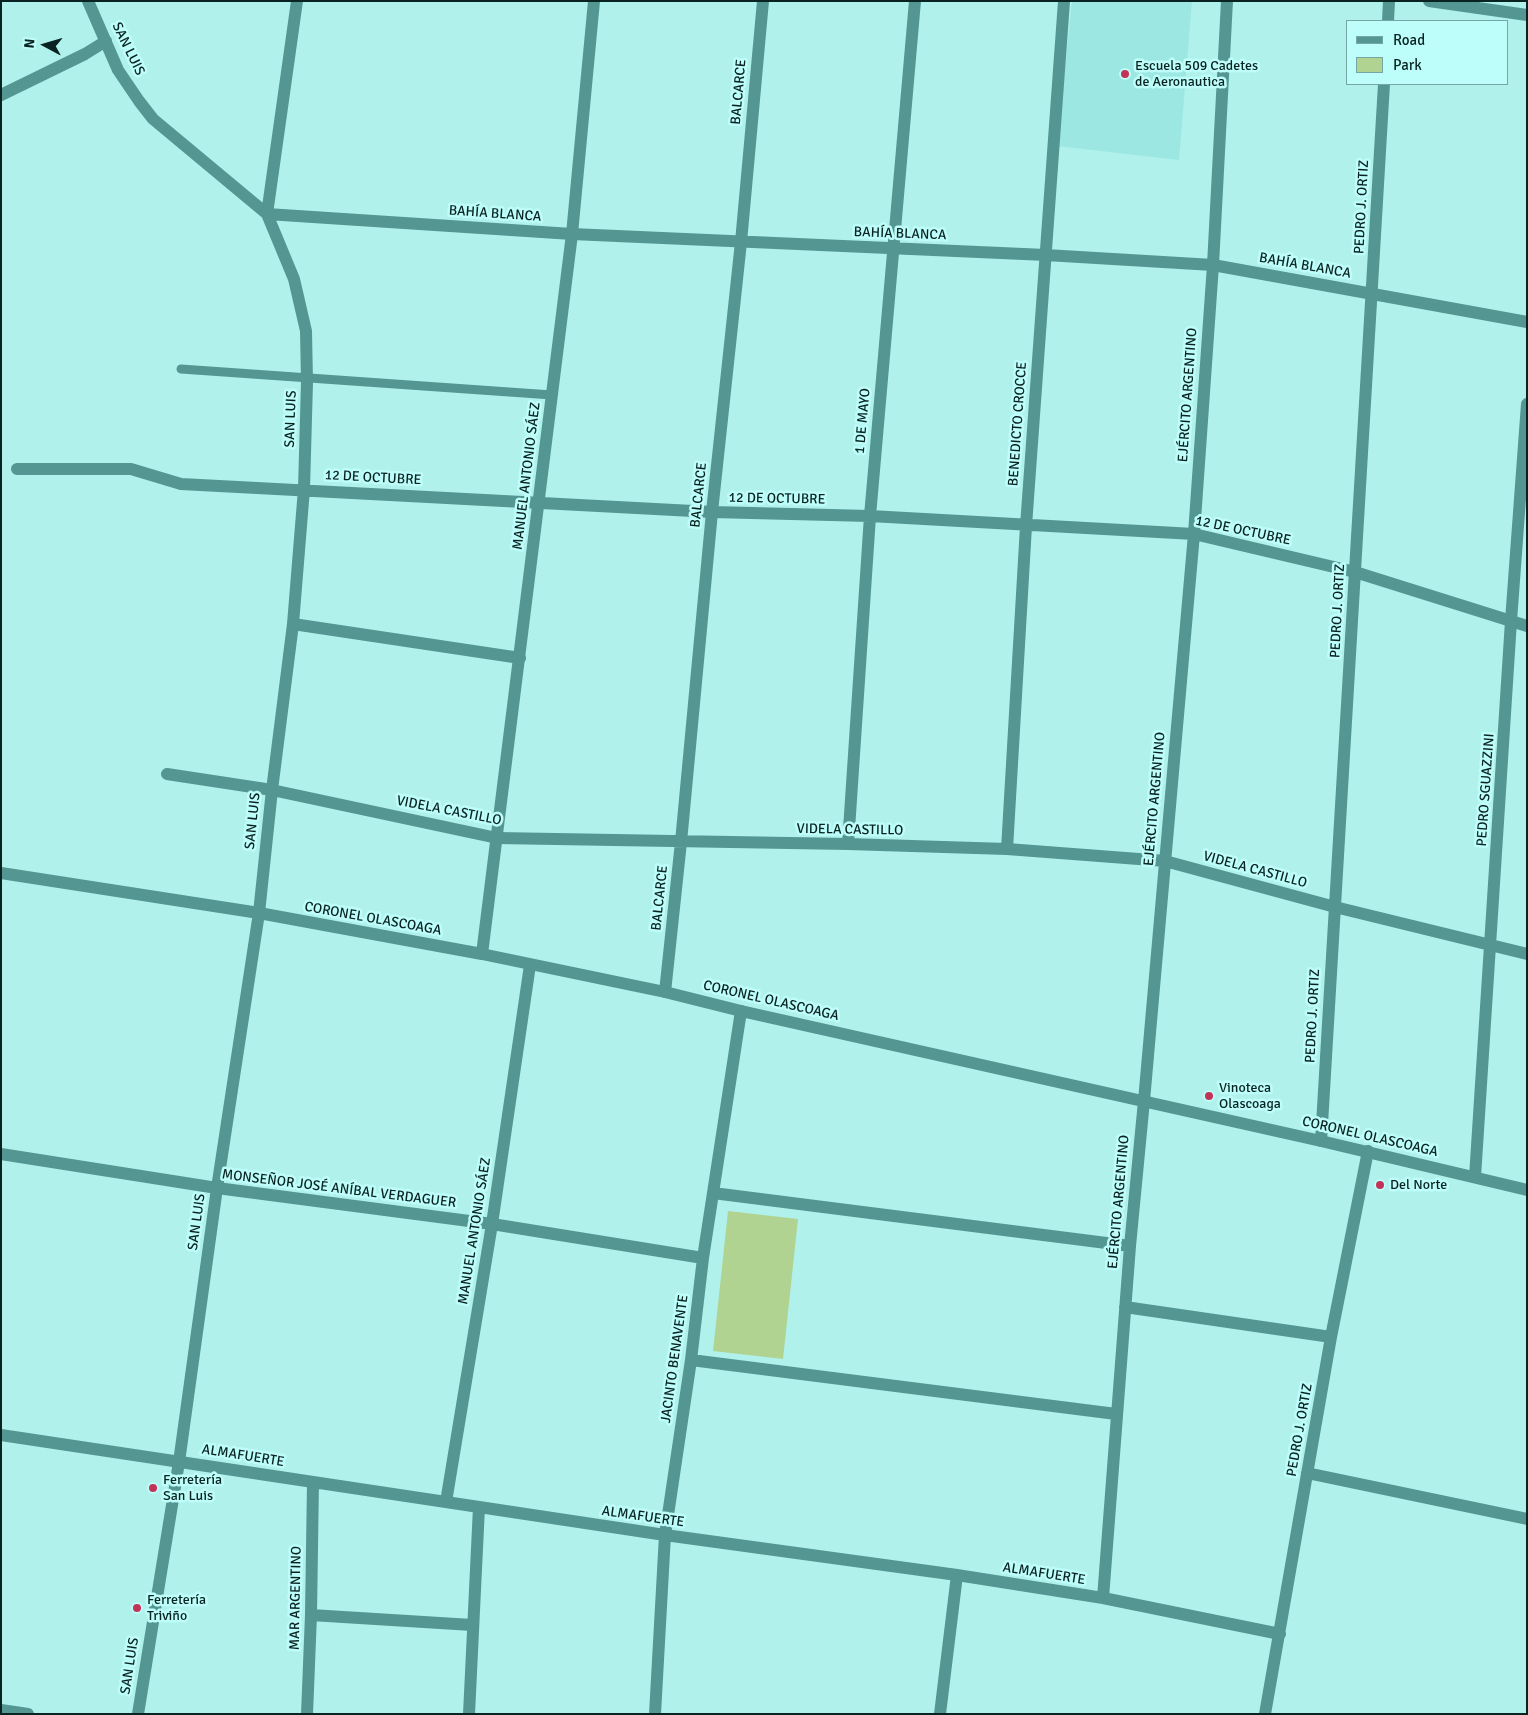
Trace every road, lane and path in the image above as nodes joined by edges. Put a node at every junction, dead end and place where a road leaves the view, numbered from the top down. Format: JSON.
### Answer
{"nodes":[{"id":1,"x":88,"y":1,"type":"edge"},
{"id":2,"x":296,"y":1,"type":"edge"},
{"id":3,"x":594,"y":1,"type":"edge"},
{"id":4,"x":763,"y":1,"type":"edge"},
{"id":5,"x":915,"y":1,"type":"edge"},
{"id":6,"x":1064,"y":1,"type":"edge"},
{"id":7,"x":1226,"y":1,"type":"edge"},
{"id":8,"x":1389,"y":1,"type":"edge"},
{"id":9,"x":1428,"y":1,"type":"edge"},
{"id":10,"x":1527,"y":15,"type":"edge"},
{"id":11,"x":1388,"y":20,"type":"edge"},
{"id":12,"x":106,"y":42,"type":"junction"},
{"id":13,"x":1384,"y":85,"type":"edge"},
{"id":14,"x":1,"y":95,"type":"edge"},
{"id":15,"x":266,"y":214,"type":"junction"},
{"id":16,"x":572,"y":234,"type":"junction"},
{"id":17,"x":741,"y":242,"type":"junction"},
{"id":18,"x":893,"y":249,"type":"junction"},
{"id":19,"x":1046,"y":254,"type":"junction"},
{"id":20,"x":1213,"y":265,"type":"junction"},
{"id":21,"x":1372,"y":293,"type":"junction"},
{"id":22,"x":1527,"y":322,"type":"edge"},
{"id":23,"x":181,"y":369,"type":"dead end"},
{"id":24,"x":307,"y":377,"type":"junction"},
{"id":25,"x":552,"y":394,"type":"junction"},
{"id":26,"x":1527,"y":404,"type":"edge"},
{"id":27,"x":17,"y":469,"type":"dead end"},
{"id":28,"x":304,"y":489,"type":"junction"},
{"id":29,"x":538,"y":502,"type":"junction"},
{"id":30,"x":712,"y":512,"type":"junction"},
{"id":31,"x":870,"y":516,"type":"junction"},
{"id":32,"x":1026,"y":526,"type":"junction"},
{"id":33,"x":1194,"y":534,"type":"junction"},
{"id":34,"x":1355,"y":572,"type":"junction"},
{"id":35,"x":1511,"y":621,"type":"junction"},
{"id":36,"x":293,"y":624,"type":"junction"},
{"id":37,"x":1527,"y":626,"type":"edge"},
{"id":38,"x":520,"y":658,"type":"junction"},
{"id":39,"x":167,"y":774,"type":"dead end"},
{"id":40,"x":272,"y":790,"type":"junction"},
{"id":41,"x":497,"y":838,"type":"junction"},
{"id":42,"x":682,"y":842,"type":"junction"},
{"id":43,"x":848,"y":844,"type":"junction"},
{"id":44,"x":1007,"y":850,"type":"junction"},
{"id":45,"x":1165,"y":861,"type":"junction"},
{"id":46,"x":1,"y":873,"type":"edge"},
{"id":47,"x":1335,"y":908,"type":"junction"},
{"id":48,"x":259,"y":913,"type":"junction"},
{"id":49,"x":1491,"y":945,"type":"junction"},
{"id":50,"x":482,"y":954,"type":"junction"},
{"id":51,"x":1527,"y":954,"type":"edge"},
{"id":52,"x":530,"y":965,"type":"junction"},
{"id":53,"x":665,"y":992,"type":"junction"},
{"id":54,"x":741,"y":1010,"type":"junction"},
{"id":55,"x":1144,"y":1101,"type":"junction"},
{"id":56,"x":1321,"y":1141,"type":"junction"},
{"id":57,"x":1368,"y":1152,"type":"junction"},
{"id":58,"x":1,"y":1154,"type":"edge"},
{"id":59,"x":1475,"y":1177,"type":"junction"},
{"id":60,"x":217,"y":1188,"type":"junction"},
{"id":61,"x":1527,"y":1190,"type":"edge"},
{"id":62,"x":713,"y":1193,"type":"junction"},
{"id":63,"x":492,"y":1224,"type":"junction"},
{"id":64,"x":1130,"y":1246,"type":"junction"},
{"id":65,"x":703,"y":1258,"type":"junction"},
{"id":66,"x":1125,"y":1307,"type":"junction"},
{"id":67,"x":1331,"y":1337,"type":"junction"},
{"id":68,"x":690,"y":1360,"type":"junction"},
{"id":69,"x":1116,"y":1414,"type":"junction"},
{"id":70,"x":1,"y":1435,"type":"edge"},
{"id":71,"x":179,"y":1462,"type":"junction"},
{"id":72,"x":1307,"y":1473,"type":"junction"},
{"id":73,"x":312,"y":1482,"type":"junction"},
{"id":74,"x":446,"y":1502,"type":"junction"},
{"id":75,"x":479,"y":1507,"type":"junction"},
{"id":76,"x":1527,"y":1519,"type":"edge"},
{"id":77,"x":665,"y":1535,"type":"junction"},
{"id":78,"x":957,"y":1575,"type":"junction"},
{"id":79,"x":1102,"y":1598,"type":"junction"},
{"id":80,"x":312,"y":1615,"type":"junction"},
{"id":81,"x":472,"y":1625,"type":"junction"},
{"id":82,"x":1280,"y":1634,"type":"junction"},
{"id":83,"x":1,"y":1710,"type":"edge"},
{"id":84,"x":28,"y":1714,"type":"edge"},
{"id":85,"x":138,"y":1714,"type":"edge"},
{"id":86,"x":307,"y":1714,"type":"edge"},
{"id":87,"x":469,"y":1714,"type":"edge"},
{"id":88,"x":655,"y":1714,"type":"edge"},
{"id":89,"x":940,"y":1714,"type":"edge"},
{"id":90,"x":1265,"y":1714,"type":"edge"}],
"edges":[{"from":1,"to":12,"type":"street","name":"SAN LUIS"},
{"from":2,"to":15,"type":"street"},
{"from":3,"to":16,"type":"street","name":"MANUEL ANTONIO SÁEZ"},
{"from":4,"to":17,"type":"street","name":"BALCARCE"},
{"from":5,"to":18,"type":"street","name":"1 DE MAYO"},
{"from":6,"to":19,"type":"street","name":"BENEDICTO CROCCE"},
{"from":7,"to":20,"type":"street","name":"EJÉRCITO ARGENTINO"},
{"from":8,"to":11,"type":"street"},
{"from":9,"to":10,"type":"street"},
{"from":12,"to":14,"type":"street"},
{"from":12,"to":15,"type":"street","name":"SAN LUIS"},
{"from":13,"to":21,"type":"street","name":"PEDRO J. ORTIZ"},
{"from":15,"to":16,"type":"street","name":"BAHÍA BLANCA"},
{"from":15,"to":24,"type":"street","name":"SAN LUIS"},
{"from":16,"to":17,"type":"street","name":"BAHÍA BLANCA"},
{"from":16,"to":25,"type":"street","name":"MANUEL ANTONIO SÁEZ"},
{"from":17,"to":18,"type":"street","name":"BAHÍA BLANCA"},
{"from":17,"to":30,"type":"street","name":"BALCARCE"},
{"from":18,"to":19,"type":"street","name":"BAHÍA BLANCA"},
{"from":18,"to":31,"type":"street","name":"1 DE MAYO"},
{"from":19,"to":20,"type":"street","name":"BAHÍA BLANCA"},
{"from":19,"to":32,"type":"street","name":"BENEDICTO CROCCE"},
{"from":20,"to":21,"type":"street","name":"BAHÍA BLANCA"},
{"from":20,"to":33,"type":"street","name":"EJÉRCITO ARGENTINO"},
{"from":21,"to":22,"type":"street","name":"BAHÍA BLANCA"},
{"from":21,"to":34,"type":"street","name":"PEDRO J. ORTIZ"},
{"from":23,"to":24,"type":"lane"},
{"from":24,"to":25,"type":"lane"},
{"from":24,"to":28,"type":"street","name":"SAN LUIS"},
{"from":25,"to":29,"type":"street","name":"MANUEL ANTONIO SÁEZ"},
{"from":26,"to":35,"type":"street","name":"PEDRO SGUAZZINI"},
{"from":27,"to":28,"type":"street","name":"12 DE OCTUBRE"},
{"from":28,"to":29,"type":"street","name":"12 DE OCTUBRE"},
{"from":28,"to":36,"type":"street","name":"SAN LUIS"},
{"from":29,"to":30,"type":"street","name":"12 DE OCTUBRE"},
{"from":29,"to":38,"type":"street","name":"MANUEL ANTONIO SÁEZ"},
{"from":30,"to":31,"type":"street","name":"12 DE OCTUBRE"},
{"from":30,"to":42,"type":"street","name":"BALCARCE"},
{"from":31,"to":32,"type":"street","name":"12 DE OCTUBRE"},
{"from":31,"to":43,"type":"street","name":"1 DE MAYO"},
{"from":32,"to":33,"type":"street","name":"12 DE OCTUBRE"},
{"from":32,"to":44,"type":"street","name":"BENEDICTO CROCCE"},
{"from":33,"to":34,"type":"street","name":"12 DE OCTUBRE"},
{"from":33,"to":45,"type":"street","name":"EJÉRCITO ARGENTINO"},
{"from":34,"to":35,"type":"street","name":"12 DE OCTUBRE"},
{"from":34,"to":47,"type":"street","name":"PEDRO J. ORTIZ"},
{"from":35,"to":37,"type":"street","name":"12 DE OCTUBRE"},
{"from":35,"to":49,"type":"street","name":"PEDRO SGUAZZINI"},
{"from":36,"to":38,"type":"street"},
{"from":36,"to":40,"type":"street","name":"SAN LUIS"},
{"from":38,"to":41,"type":"street","name":"MANUEL ANTONIO SÁEZ"},
{"from":39,"to":40,"type":"street","name":"VIDELA CASTILLO"},
{"from":40,"to":41,"type":"street","name":"VIDELA CASTILLO"},
{"from":40,"to":48,"type":"street","name":"SAN LUIS"},
{"from":41,"to":42,"type":"street","name":"VIDELA CASTILLO"},
{"from":41,"to":50,"type":"street","name":"MANUEL ANTONIO SÁEZ"},
{"from":42,"to":43,"type":"street","name":"VIDELA CASTILLO"},
{"from":42,"to":53,"type":"street","name":"BALCARCE"},
{"from":43,"to":44,"type":"street","name":"VIDELA CASTILLO"},
{"from":44,"to":45,"type":"street","name":"VIDELA CASTILLO"},
{"from":45,"to":47,"type":"street","name":"VIDELA CASTILLO"},
{"from":45,"to":55,"type":"street","name":"EJÉRCITO ARGENTINO"},
{"from":46,"to":48,"type":"street","name":"CORONEL OLASCOAGA"},
{"from":47,"to":49,"type":"street","name":"VIDELA CASTILLO"},
{"from":47,"to":56,"type":"street","name":"PEDRO J. ORTIZ"},
{"from":48,"to":50,"type":"street","name":"CORONEL OLASCOAGA"},
{"from":48,"to":60,"type":"street","name":"SAN LUIS"},
{"from":49,"to":51,"type":"street","name":"VIDELA CASTILLO"},
{"from":49,"to":59,"type":"street","name":"PEDRO SGUAZZINI"},
{"from":50,"to":52,"type":"street","name":"CORONEL OLASCOAGA"},
{"from":52,"to":53,"type":"street","name":"CORONEL OLASCOAGA"},
{"from":52,"to":63,"type":"street","name":"MANUEL ANTONIO SÁEZ"},
{"from":53,"to":54,"type":"street","name":"CORONEL OLASCOAGA"},
{"from":54,"to":55,"type":"street","name":"CORONEL OLASCOAGA"},
{"from":54,"to":62,"type":"street","name":"JACINTO BENAVENTE"},
{"from":55,"to":56,"type":"street","name":"CORONEL OLASCOAGA"},
{"from":55,"to":64,"type":"street","name":"EJÉRCITO ARGENTINO"},
{"from":56,"to":57,"type":"street","name":"CORONEL OLASCOAGA"},
{"from":57,"to":59,"type":"street","name":"CORONEL OLASCOAGA"},
{"from":57,"to":67,"type":"street","name":"PEDRO J. ORTIZ"},
{"from":58,"to":60,"type":"street","name":"MONSEÑOR JOSÉ ANÍBAL VERDAGUER"},
{"from":59,"to":61,"type":"street","name":"CORONEL OLASCOAGA"},
{"from":60,"to":63,"type":"street","name":"MONSEÑOR JOSÉ ANÍBAL VERDAGUER"},
{"from":60,"to":71,"type":"street","name":"SAN LUIS"},
{"from":62,"to":64,"type":"street"},
{"from":62,"to":65,"type":"street","name":"JACINTO BENAVENTE"},
{"from":63,"to":65,"type":"street","name":"MONSEÑOR JOSÉ ANÍBAL VERDAGUER"},
{"from":63,"to":74,"type":"street","name":"MANUEL ANTONIO SÁEZ"},
{"from":64,"to":66,"type":"street","name":"EJÉRCITO ARGENTINO"},
{"from":65,"to":68,"type":"street","name":"JACINTO BENAVENTE"},
{"from":66,"to":67,"type":"street"},
{"from":66,"to":69,"type":"street","name":"EJÉRCITO ARGENTINO"},
{"from":67,"to":72,"type":"street","name":"PEDRO J. ORTIZ"},
{"from":68,"to":69,"type":"street"},
{"from":68,"to":77,"type":"street","name":"JACINTO BENAVENTE"},
{"from":69,"to":79,"type":"street","name":"EJÉRCITO ARGENTINO"},
{"from":70,"to":71,"type":"street","name":"ALMAFUERTE"},
{"from":71,"to":73,"type":"street","name":"ALMAFUERTE"},
{"from":71,"to":85,"type":"street","name":"SAN LUIS"},
{"from":72,"to":76,"type":"street"},
{"from":72,"to":82,"type":"street","name":"PEDRO J. ORTIZ"},
{"from":73,"to":74,"type":"street","name":"ALMAFUERTE"},
{"from":73,"to":80,"type":"street","name":"MAR ARGENTINO"},
{"from":74,"to":75,"type":"street","name":"ALMAFUERTE"},
{"from":75,"to":77,"type":"street","name":"ALMAFUERTE"},
{"from":75,"to":81,"type":"street"},
{"from":77,"to":78,"type":"street","name":"ALMAFUERTE"},
{"from":77,"to":88,"type":"street","name":"JACINTO BENAVENTE"},
{"from":78,"to":79,"type":"street","name":"ALMAFUERTE"},
{"from":78,"to":89,"type":"street"},
{"from":79,"to":82,"type":"street","name":"ALMAFUERTE"},
{"from":80,"to":81,"type":"street"},
{"from":80,"to":86,"type":"street","name":"MAR ARGENTINO"},
{"from":81,"to":87,"type":"street"},
{"from":82,"to":90,"type":"street","name":"PEDRO J. ORTIZ"},
{"from":83,"to":84,"type":"street"}]}
